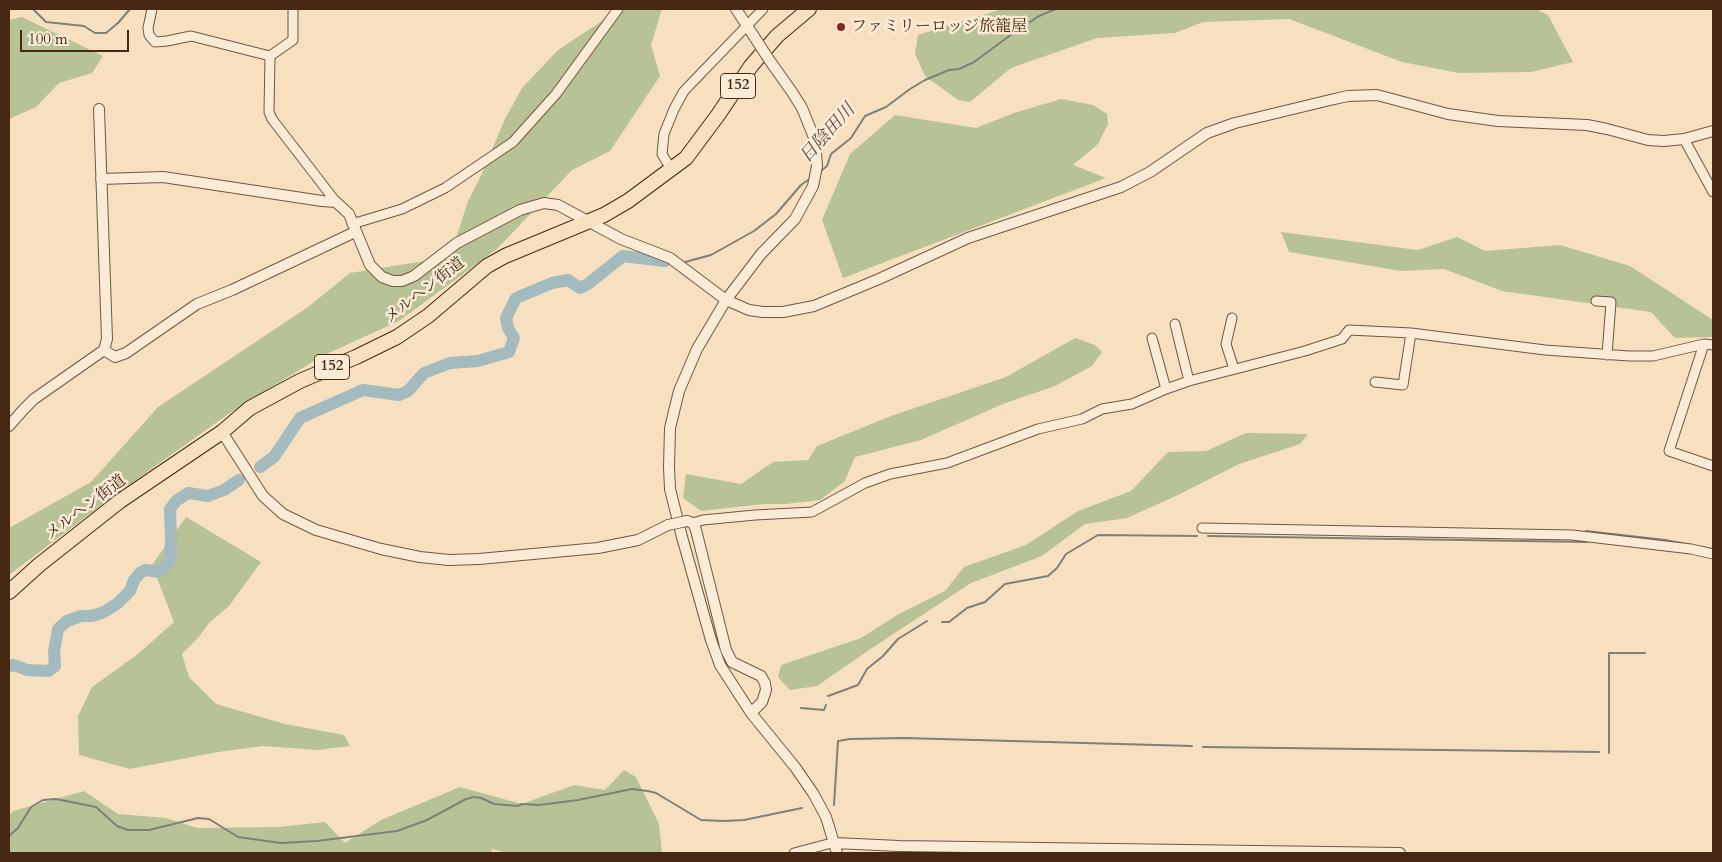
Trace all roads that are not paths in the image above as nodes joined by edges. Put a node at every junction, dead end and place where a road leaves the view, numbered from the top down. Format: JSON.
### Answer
{"nodes":[{"id":1,"x":152,"y":9,"type":"edge"},
{"id":2,"x":293,"y":9,"type":"edge"},
{"id":3,"x":618,"y":9,"type":"edge"},
{"id":4,"x":736,"y":9,"type":"edge"},
{"id":5,"x":763,"y":9,"type":"edge"},
{"id":6,"x":810,"y":9,"type":"edge"},
{"id":7,"x":747,"y":26,"type":"junction"},
{"id":8,"x":270,"y":56,"type":"junction"},
{"id":9,"x":99,"y":109,"type":"dead end"},
{"id":10,"x":1713,"y":131,"type":"edge"},
{"id":11,"x":1684,"y":139,"type":"junction"},
{"id":12,"x":671,"y":169,"type":"junction"},
{"id":13,"x":101,"y":179,"type":"junction"},
{"id":14,"x":1713,"y":192,"type":"edge"},
{"id":15,"x":336,"y":202,"type":"junction"},
{"id":16,"x":589,"y":221,"type":"junction"},
{"id":17,"x":354,"y":228,"type":"junction"},
{"id":18,"x":726,"y":300,"type":"junction"},
{"id":19,"x":1596,"y":301,"type":"dead end"},
{"id":20,"x":1232,"y":318,"type":"dead end"},
{"id":21,"x":1175,"y":324,"type":"dead end"},
{"id":22,"x":1411,"y":333,"type":"junction"},
{"id":23,"x":1152,"y":338,"type":"dead end"},
{"id":24,"x":1709,"y":344,"type":"edge"},
{"id":25,"x":104,"y":350,"type":"junction"},
{"id":26,"x":1607,"y":355,"type":"junction"},
{"id":27,"x":1234,"y":369,"type":"junction"},
{"id":28,"x":1189,"y":382,"type":"junction"},
{"id":29,"x":1375,"y":382,"type":"dead end"},
{"id":30,"x":1166,"y":389,"type":"junction"},
{"id":31,"x":9,"y":426,"type":"edge"},
{"id":32,"x":222,"y":432,"type":"junction"},
{"id":33,"x":1713,"y":466,"type":"edge"},
{"id":34,"x":690,"y":522,"type":"junction"},
{"id":35,"x":1202,"y":528,"type":"dead end"},
{"id":36,"x":1713,"y":554,"type":"edge"},
{"id":37,"x":9,"y":592,"type":"edge"},
{"id":38,"x":751,"y":713,"type":"junction"},
{"id":39,"x":832,"y":848,"type":"edge"},
{"id":40,"x":794,"y":853,"type":"edge"},
{"id":41,"x":1400,"y":853,"type":"edge"}],
"edges":[{"from":1,"to":8,"type":"street"},
{"from":2,"to":8,"type":"street"},
{"from":3,"to":17,"type":"street"},
{"from":4,"to":7,"type":"street"},
{"from":5,"to":7,"type":"street"},
{"from":6,"to":12,"type":"highway","name":"メルヘン街道","number":"152"},
{"from":7,"to":12,"type":"street"},
{"from":7,"to":18,"type":"street","bridge":true},
{"from":8,"to":15,"type":"street"},
{"from":9,"to":13,"type":"street"},
{"from":10,"to":11,"type":"street"},
{"from":11,"to":14,"type":"street"},
{"from":11,"to":18,"type":"street"},
{"from":12,"to":16,"type":"highway","name":"メルヘン街道","number":"152"},
{"from":13,"to":15,"type":"street"},
{"from":13,"to":25,"type":"street"},
{"from":15,"to":17,"type":"street"},
{"from":16,"to":17,"type":"street"},
{"from":16,"to":18,"type":"street"},
{"from":16,"to":32,"type":"highway","name":"メルヘン街道","number":"152"},
{"from":17,"to":25,"type":"street"},
{"from":18,"to":38,"type":"street"},
{"from":19,"to":26,"type":"street"},
{"from":20,"to":27,"type":"street"},
{"from":21,"to":28,"type":"street"},
{"from":22,"to":26,"type":"street"},
{"from":22,"to":27,"type":"street"},
{"from":22,"to":29,"type":"street"},
{"from":23,"to":30,"type":"street"},
{"from":24,"to":26,"type":"street"},
{"from":24,"to":33,"type":"street"},
{"from":25,"to":31,"type":"street"},
{"from":27,"to":28,"type":"street"},
{"from":28,"to":30,"type":"street"},
{"from":30,"to":34,"type":"street"},
{"from":32,"to":34,"type":"street","bridge":true},
{"from":32,"to":37,"type":"highway","name":"メルヘン街道","number":"152"},
{"from":34,"to":38,"type":"street"},
{"from":35,"to":36,"type":"street"},
{"from":38,"to":39,"type":"street"},
{"from":39,"to":40,"type":"street"},
{"from":39,"to":41,"type":"street"}]}
